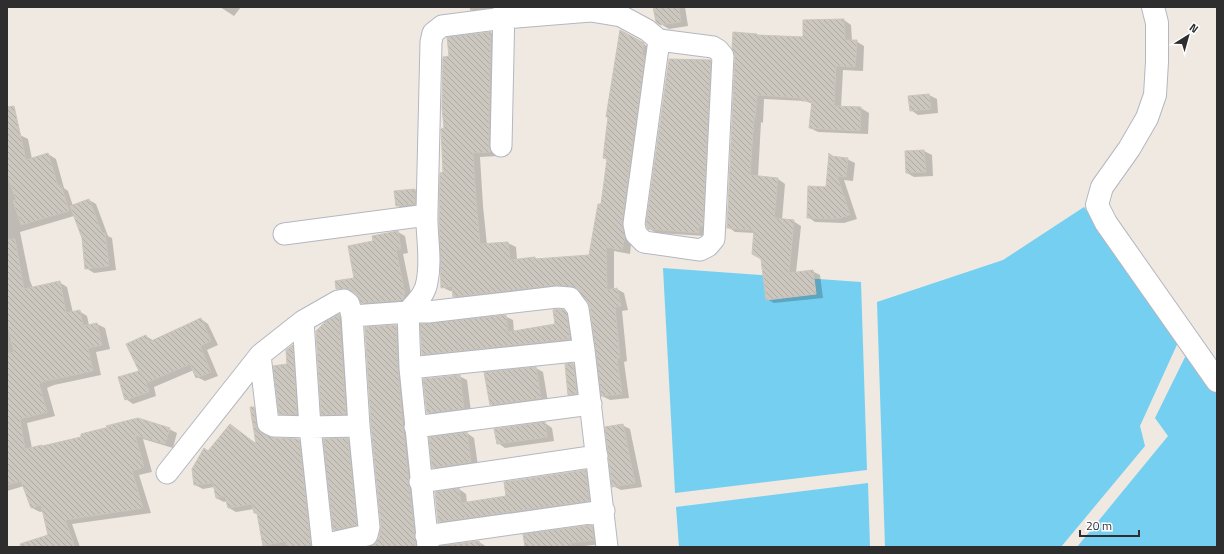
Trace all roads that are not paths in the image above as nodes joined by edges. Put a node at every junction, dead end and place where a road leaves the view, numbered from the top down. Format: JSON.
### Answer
{"nodes":[{"id":1,"x":1153,"y":7,"type":"edge"},
{"id":2,"x":504,"y":13,"type":"edge"},
{"id":3,"x":659,"y":40,"type":"junction"},
{"id":4,"x":501,"y":146,"type":"dead end"},
{"id":5,"x":426,"y":215,"type":"junction"},
{"id":6,"x":284,"y":234,"type":"dead end"},
{"id":7,"x":408,"y":312,"type":"junction"},
{"id":8,"x":352,"y":316,"type":"junction"},
{"id":9,"x":303,"y":321,"type":"junction"},
{"id":10,"x":584,"y":350,"type":"junction"},
{"id":11,"x":260,"y":355,"type":"junction"},
{"id":12,"x":410,"y":368,"type":"junction"},
{"id":13,"x":1217,"y":381,"type":"edge"},
{"id":14,"x":591,"y":404,"type":"junction"},
{"id":15,"x":359,"y":426,"type":"junction"},
{"id":16,"x":310,"y":427,"type":"junction"},
{"id":17,"x":415,"y":427,"type":"junction"},
{"id":18,"x":597,"y":456,"type":"junction"},
{"id":19,"x":168,"y":473,"type":"dead end"},
{"id":20,"x":420,"y":482,"type":"junction"},
{"id":21,"x":604,"y":511,"type":"junction"},
{"id":22,"x":427,"y":542,"type":"edge"},
{"id":23,"x":323,"y":546,"type":"edge"},
{"id":24,"x":607,"y":547,"type":"edge"}],
"edges":[{"from":1,"to":13,"type":"street"},
{"from":2,"to":3,"type":"street"},
{"from":2,"to":4,"type":"street"},
{"from":2,"to":5,"type":"street"},
{"from":3,"to":3,"type":"street"},
{"from":5,"to":6,"type":"street"},
{"from":5,"to":7,"type":"street"},
{"from":7,"to":8,"type":"street"},
{"from":7,"to":10,"type":"street"},
{"from":7,"to":12,"type":"street"},
{"from":8,"to":9,"type":"street"},
{"from":8,"to":15,"type":"street"},
{"from":9,"to":11,"type":"street"},
{"from":9,"to":16,"type":"street"},
{"from":10,"to":12,"type":"street"},
{"from":10,"to":14,"type":"street"},
{"from":11,"to":16,"type":"street"},
{"from":11,"to":19,"type":"street"},
{"from":12,"to":17,"type":"street"},
{"from":14,"to":17,"type":"street"},
{"from":14,"to":18,"type":"street"},
{"from":15,"to":16,"type":"street"},
{"from":15,"to":23,"type":"street"},
{"from":16,"to":23,"type":"street"},
{"from":17,"to":20,"type":"street"},
{"from":18,"to":20,"type":"street"},
{"from":18,"to":21,"type":"street"},
{"from":20,"to":22,"type":"street"},
{"from":21,"to":22,"type":"street"},
{"from":21,"to":24,"type":"street"}]}
